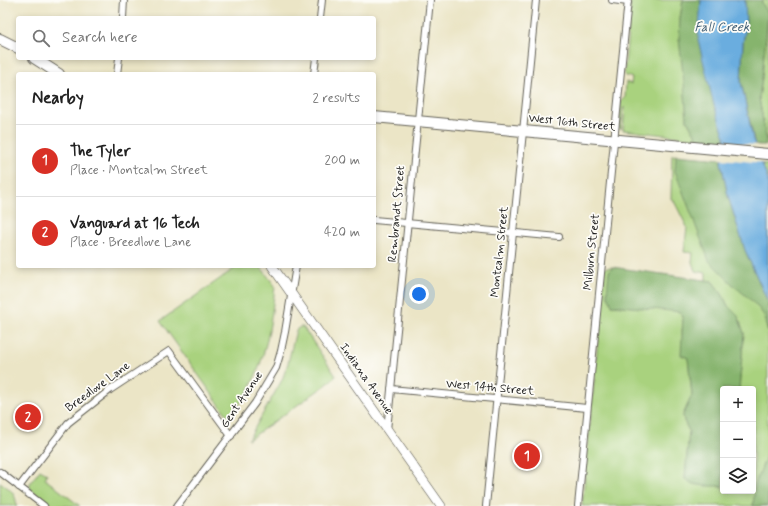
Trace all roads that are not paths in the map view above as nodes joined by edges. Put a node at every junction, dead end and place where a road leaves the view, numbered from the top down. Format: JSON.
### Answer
{"nodes":[{"id":1,"x":124,"y":0,"type":"edge"},
{"id":2,"x":322,"y":0,"type":"edge"},
{"id":3,"x":430,"y":0,"type":"edge"},
{"id":4,"x":536,"y":0,"type":"edge"},
{"id":5,"x":612,"y":0,"type":"edge"},
{"id":6,"x":628,"y":1,"type":"edge"},
{"id":7,"x":122,"y":16,"type":"edge"},
{"id":8,"x":320,"y":16,"type":"edge"},
{"id":9,"x":0,"y":39,"type":"edge"},
{"id":10,"x":16,"y":47,"type":"edge"},
{"id":11,"x":37,"y":60,"type":"edge"},
{"id":12,"x":118,"y":60,"type":"edge"},
{"id":13,"x":316,"y":60,"type":"edge"},
{"id":14,"x":56,"y":72,"type":"edge"},
{"id":15,"x":117,"y":72,"type":"edge"},
{"id":16,"x":314,"y":72,"type":"edge"},
{"id":17,"x":376,"y":118,"type":"edge"},
{"id":18,"x":417,"y":121,"type":"junction"},
{"id":19,"x":523,"y":131,"type":"junction"},
{"id":20,"x":614,"y":140,"type":"junction"},
{"id":21,"x":768,"y":154,"type":"edge"},
{"id":22,"x":376,"y":220,"type":"edge"},
{"id":23,"x":408,"y":223,"type":"junction"},
{"id":24,"x":513,"y":233,"type":"junction"},
{"id":25,"x":558,"y":237,"type":"dead end"},
{"id":26,"x":273,"y":268,"type":"edge"},
{"id":27,"x":296,"y":268,"type":"edge"},
{"id":28,"x":291,"y":292,"type":"junction"},
{"id":29,"x":391,"y":389,"type":"junction"},
{"id":30,"x":496,"y":400,"type":"junction"},
{"id":31,"x":587,"y":408,"type":"junction"},
{"id":32,"x":387,"y":430,"type":"junction"},
{"id":33,"x":231,"y":436,"type":"junction"},
{"id":34,"x":0,"y":472,"type":"edge"},
{"id":35,"x":19,"y":487,"type":"junction"},
{"id":36,"x":44,"y":506,"type":"edge"},
{"id":37,"x":177,"y":506,"type":"edge"},
{"id":38,"x":440,"y":506,"type":"edge"},
{"id":39,"x":486,"y":506,"type":"edge"},
{"id":40,"x":578,"y":506,"type":"edge"}],
"edges":[{"from":1,"to":7,"type":"street"},
{"from":2,"to":8,"type":"street"},
{"from":3,"to":18,"type":"street","name":"Rembrandt Street"},
{"from":4,"to":19,"type":"street","name":"Montcalm Street"},
{"from":5,"to":6,"type":"street"},
{"from":6,"to":20,"type":"street","name":"Milburn Street"},
{"from":9,"to":10,"type":"main road"},
{"from":11,"to":14,"type":"main road"},
{"from":12,"to":15,"type":"street"},
{"from":13,"to":16,"type":"street"},
{"from":17,"to":18,"type":"main road","name":"West 16th Street"},
{"from":18,"to":19,"type":"main road","name":"West 16th Street"},
{"from":18,"to":23,"type":"street","name":"Rembrandt Street"},
{"from":19,"to":20,"type":"main road","name":"West 16th Street"},
{"from":19,"to":24,"type":"street","name":"Montcalm Street"},
{"from":20,"to":21,"type":"main road","name":"West 16th Street"},
{"from":20,"to":31,"type":"street","name":"Milburn Street"},
{"from":22,"to":23,"type":"street"},
{"from":23,"to":24,"type":"street"},
{"from":23,"to":29,"type":"street","name":"Rembrandt Street"},
{"from":24,"to":25,"type":"street"},
{"from":24,"to":30,"type":"street","name":"Montcalm Street"},
{"from":26,"to":28,"type":"main road","name":"Indiana Avenue"},
{"from":27,"to":28,"type":"street","name":"Gent Avenue"},
{"from":28,"to":32,"type":"main road","name":"Indiana Avenue"},
{"from":28,"to":33,"type":"street","name":"Gent Avenue"},
{"from":29,"to":30,"type":"street","name":"West 14th Street"},
{"from":29,"to":32,"type":"street","name":"Rembrandt Street"},
{"from":30,"to":31,"type":"street","name":"West 14th Street"},
{"from":30,"to":39,"type":"street","name":"Montcalm Street"},
{"from":31,"to":40,"type":"street","name":"Milburn Street"},
{"from":32,"to":38,"type":"main road","name":"Indiana Avenue"},
{"from":33,"to":35,"type":"street","name":"Breedlove Lane"},
{"from":33,"to":37,"type":"street","name":"Gent Avenue"},
{"from":34,"to":35,"type":"street"},
{"from":35,"to":36,"type":"street"}]}
